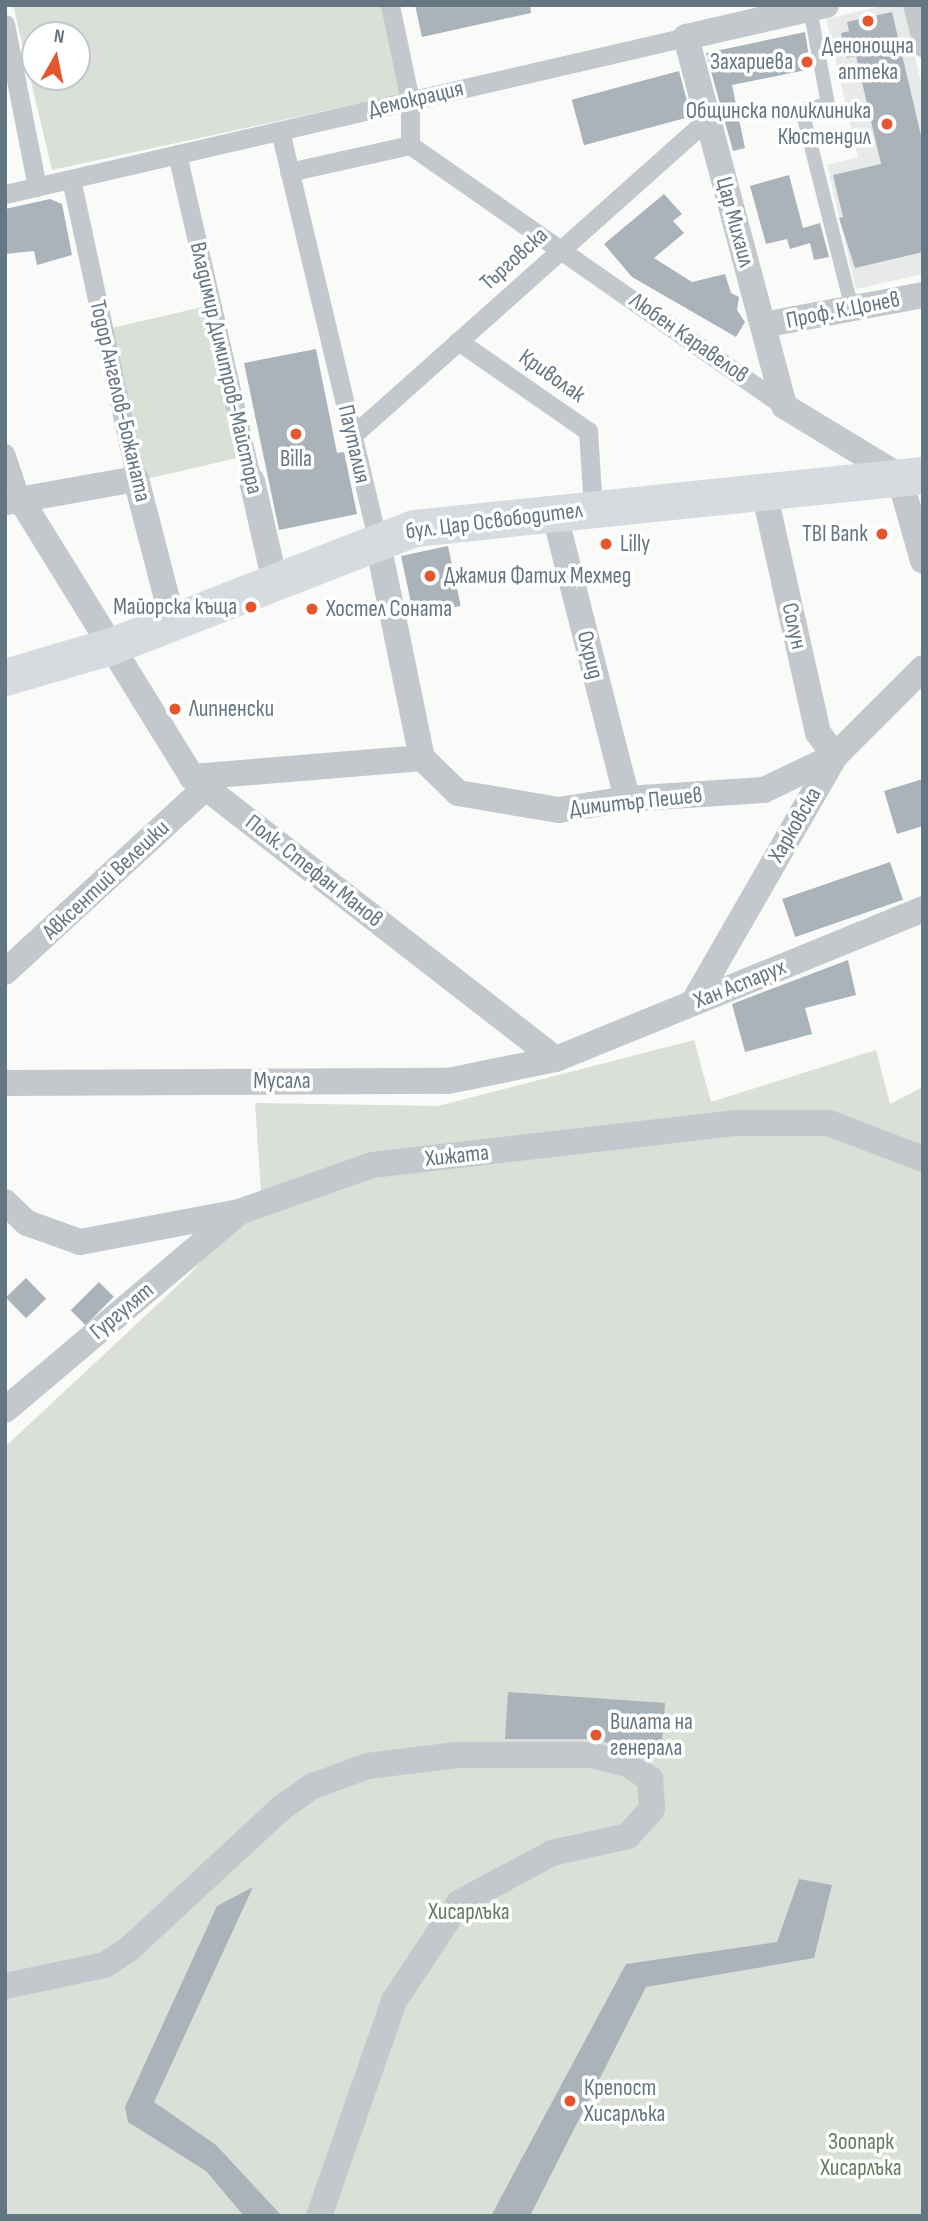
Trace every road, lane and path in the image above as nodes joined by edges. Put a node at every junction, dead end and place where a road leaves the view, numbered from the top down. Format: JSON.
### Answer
{"nodes":[{"id":1,"x":390,"y":5,"type":"edge"},
{"id":2,"x":912,"y":5,"type":"edge"},
{"id":3,"x":818,"y":7,"type":"edge"},
{"id":4,"x":755,"y":13,"type":"edge"},
{"id":5,"x":5,"y":24,"type":"edge"},
{"id":6,"x":686,"y":37,"type":"junction"},
{"id":7,"x":923,"y":48,"type":"edge"},
{"id":8,"x":410,"y":101,"type":"junction"},
{"id":9,"x":708,"y":119,"type":"junction"},
{"id":10,"x":280,"y":131,"type":"junction"},
{"id":11,"x":410,"y":145,"type":"junction"},
{"id":12,"x":177,"y":154,"type":"junction"},
{"id":13,"x":289,"y":172,"type":"junction"},
{"id":14,"x":71,"y":179,"type":"junction"},
{"id":15,"x":37,"y":187,"type":"junction"},
{"id":16,"x":5,"y":194,"type":"edge"},
{"id":17,"x":562,"y":248,"type":"junction"},
{"id":18,"x":923,"y":295,"type":"edge"},
{"id":19,"x":852,"y":309,"type":"junction"},
{"id":20,"x":763,"y":325,"type":"junction"},
{"id":21,"x":458,"y":341,"type":"junction"},
{"id":22,"x":784,"y":405,"type":"junction"},
{"id":23,"x":352,"y":436,"type":"junction"},
{"id":24,"x":5,"y":453,"type":"edge"},
{"id":25,"x":915,"y":471,"type":"edge"},
{"id":26,"x":136,"y":479,"type":"junction"},
{"id":27,"x":252,"y":481,"type":"joint"},
{"id":28,"x":764,"y":491,"type":"junction"},
{"id":29,"x":13,"y":501,"type":"edge"},
{"id":30,"x":593,"y":508,"type":"junction"},
{"id":31,"x":554,"y":512,"type":"junction"},
{"id":32,"x":377,"y":539,"type":"junction"},
{"id":33,"x":923,"y":561,"type":"edge"},
{"id":34,"x":275,"y":582,"type":"junction"},
{"id":35,"x":173,"y":622,"type":"junction"},
{"id":36,"x":111,"y":646,"type":"junction"},
{"id":37,"x":923,"y":667,"type":"edge"},
{"id":38,"x":5,"y":677,"type":"edge"},
{"id":39,"x":835,"y":756,"type":"junction"},
{"id":40,"x":422,"y":758,"type":"junction"},
{"id":41,"x":199,"y":782,"type":"junction"},
{"id":42,"x":627,"y":799,"type":"junction"},
{"id":43,"x":923,"y":909,"type":"edge"},
{"id":44,"x":5,"y":972,"type":"edge"},
{"id":45,"x":694,"y":1003,"type":"junction"},
{"id":46,"x":556,"y":1059,"type":"junction"},
{"id":47,"x":5,"y":1083,"type":"edge"},
{"id":48,"x":923,"y":1158,"type":"edge"},
{"id":49,"x":5,"y":1202,"type":"edge"},
{"id":50,"x":239,"y":1212,"type":"junction"},
{"id":51,"x":5,"y":1410,"type":"edge"},
{"id":52,"x":5,"y":1986,"type":"edge"},
{"id":53,"x":319,"y":2216,"type":"edge"}],
"edges":[{"from":1,"to":8,"type":"street"},
{"from":2,"to":7,"type":"street"},
{"from":3,"to":4,"type":"street","name":"Демокрация"},
{"from":3,"to":19,"type":"lane"},
{"from":4,"to":6,"type":"street","name":"Демокрация"},
{"from":5,"to":15,"type":"street"},
{"from":6,"to":8,"type":"street","name":"Демокрация"},
{"from":6,"to":9,"type":"street","name":"Цар Михаил"},
{"from":8,"to":10,"type":"street","name":"Демокрация"},
{"from":8,"to":11,"type":"street"},
{"from":9,"to":17,"type":"street","name":"Търговска"},
{"from":9,"to":20,"type":"street","name":"Цар Михаил"},
{"from":10,"to":12,"type":"street","name":"Демокрация"},
{"from":10,"to":13,"type":"street","name":"Пауталия"},
{"from":11,"to":13,"type":"street"},
{"from":11,"to":17,"type":"street","name":"Любен Kаравелов"},
{"from":12,"to":14,"type":"street","name":"Демокрация"},
{"from":12,"to":27,"type":"street","name":"Владимир Димитров-Майстора"},
{"from":13,"to":23,"type":"street","name":"Пауталия"},
{"from":14,"to":15,"type":"street","name":"Демокрация"},
{"from":14,"to":26,"type":"street","name":"Тодор Ангелов-Божаната"},
{"from":15,"to":16,"type":"street","name":"Демокрация"},
{"from":17,"to":21,"type":"street","name":"Търговска"},
{"from":17,"to":22,"type":"street","name":"Любен Kаравелов"},
{"from":18,"to":19,"type":"street","name":"Проф. К.Цонев"},
{"from":19,"to":20,"type":"street","name":"Проф. К.Цонев"},
{"from":20,"to":22,"type":"street","name":"Цар Михаил"},
{"from":21,"to":23,"type":"street","name":"Търговска"},
{"from":21,"to":30,"type":"street","name":"Криволак"},
{"from":22,"to":25,"type":"street","name":"Любен Kаравелов"},
{"from":23,"to":32,"type":"street","name":"Пауталия"},
{"from":24,"to":29,"type":"street"},
{"from":25,"to":28,"type":"main road","name":"бул. Цар Освободител"},
{"from":25,"to":33,"type":"street"},
{"from":26,"to":29,"type":"street"},
{"from":26,"to":35,"type":"street","name":"Тодор Ангелов-Божаната"},
{"from":27,"to":34,"type":"street","name":"Владимир Димитров-Майстора"},
{"from":28,"to":30,"type":"main road","name":"бул. Цар Освободител"},
{"from":28,"to":39,"type":"street","name":"Солун"},
{"from":29,"to":36,"type":"street","name":"Полк. Стефан Манов"},
{"from":30,"to":31,"type":"main road","name":"бул. Цар Освободител"},
{"from":31,"to":32,"type":"main road","name":"бул. Цар Освободител"},
{"from":31,"to":42,"type":"street","name":"Охрид"},
{"from":32,"to":34,"type":"main road","name":"бул. Цар Освободител"},
{"from":32,"to":40,"type":"street","name":"Пауталия"},
{"from":34,"to":35,"type":"main road","name":"бул. Цар Освободител"},
{"from":35,"to":36,"type":"main road","name":"бул. Цар Освободител"},
{"from":36,"to":38,"type":"main road","name":"бул. Цар Освободител"},
{"from":36,"to":41,"type":"street","name":"Полк. Стефан Манов"},
{"from":37,"to":39,"type":"street","name":"Харковска"},
{"from":39,"to":42,"type":"street","name":"Димитър Пешев"},
{"from":39,"to":45,"type":"street","name":"Харковска"},
{"from":40,"to":41,"type":"street"},
{"from":40,"to":42,"type":"street","name":"Димитър Пешев"},
{"from":41,"to":44,"type":"street","name":"Авксентий Велешки"},
{"from":41,"to":46,"type":"street","name":"Полк. Стефан Манов"},
{"from":43,"to":45,"type":"street","name":"Хан Аспарух"},
{"from":45,"to":46,"type":"street","name":"Хан Аспарух"},
{"from":46,"to":47,"type":"street","name":"Мусала"},
{"from":48,"to":50,"type":"street","name":"Хижата"},
{"from":49,"to":50,"type":"street","name":"Хижата"},
{"from":50,"to":51,"type":"street","name":"Гургулят"},
{"from":52,"to":53,"type":"street"}]}
